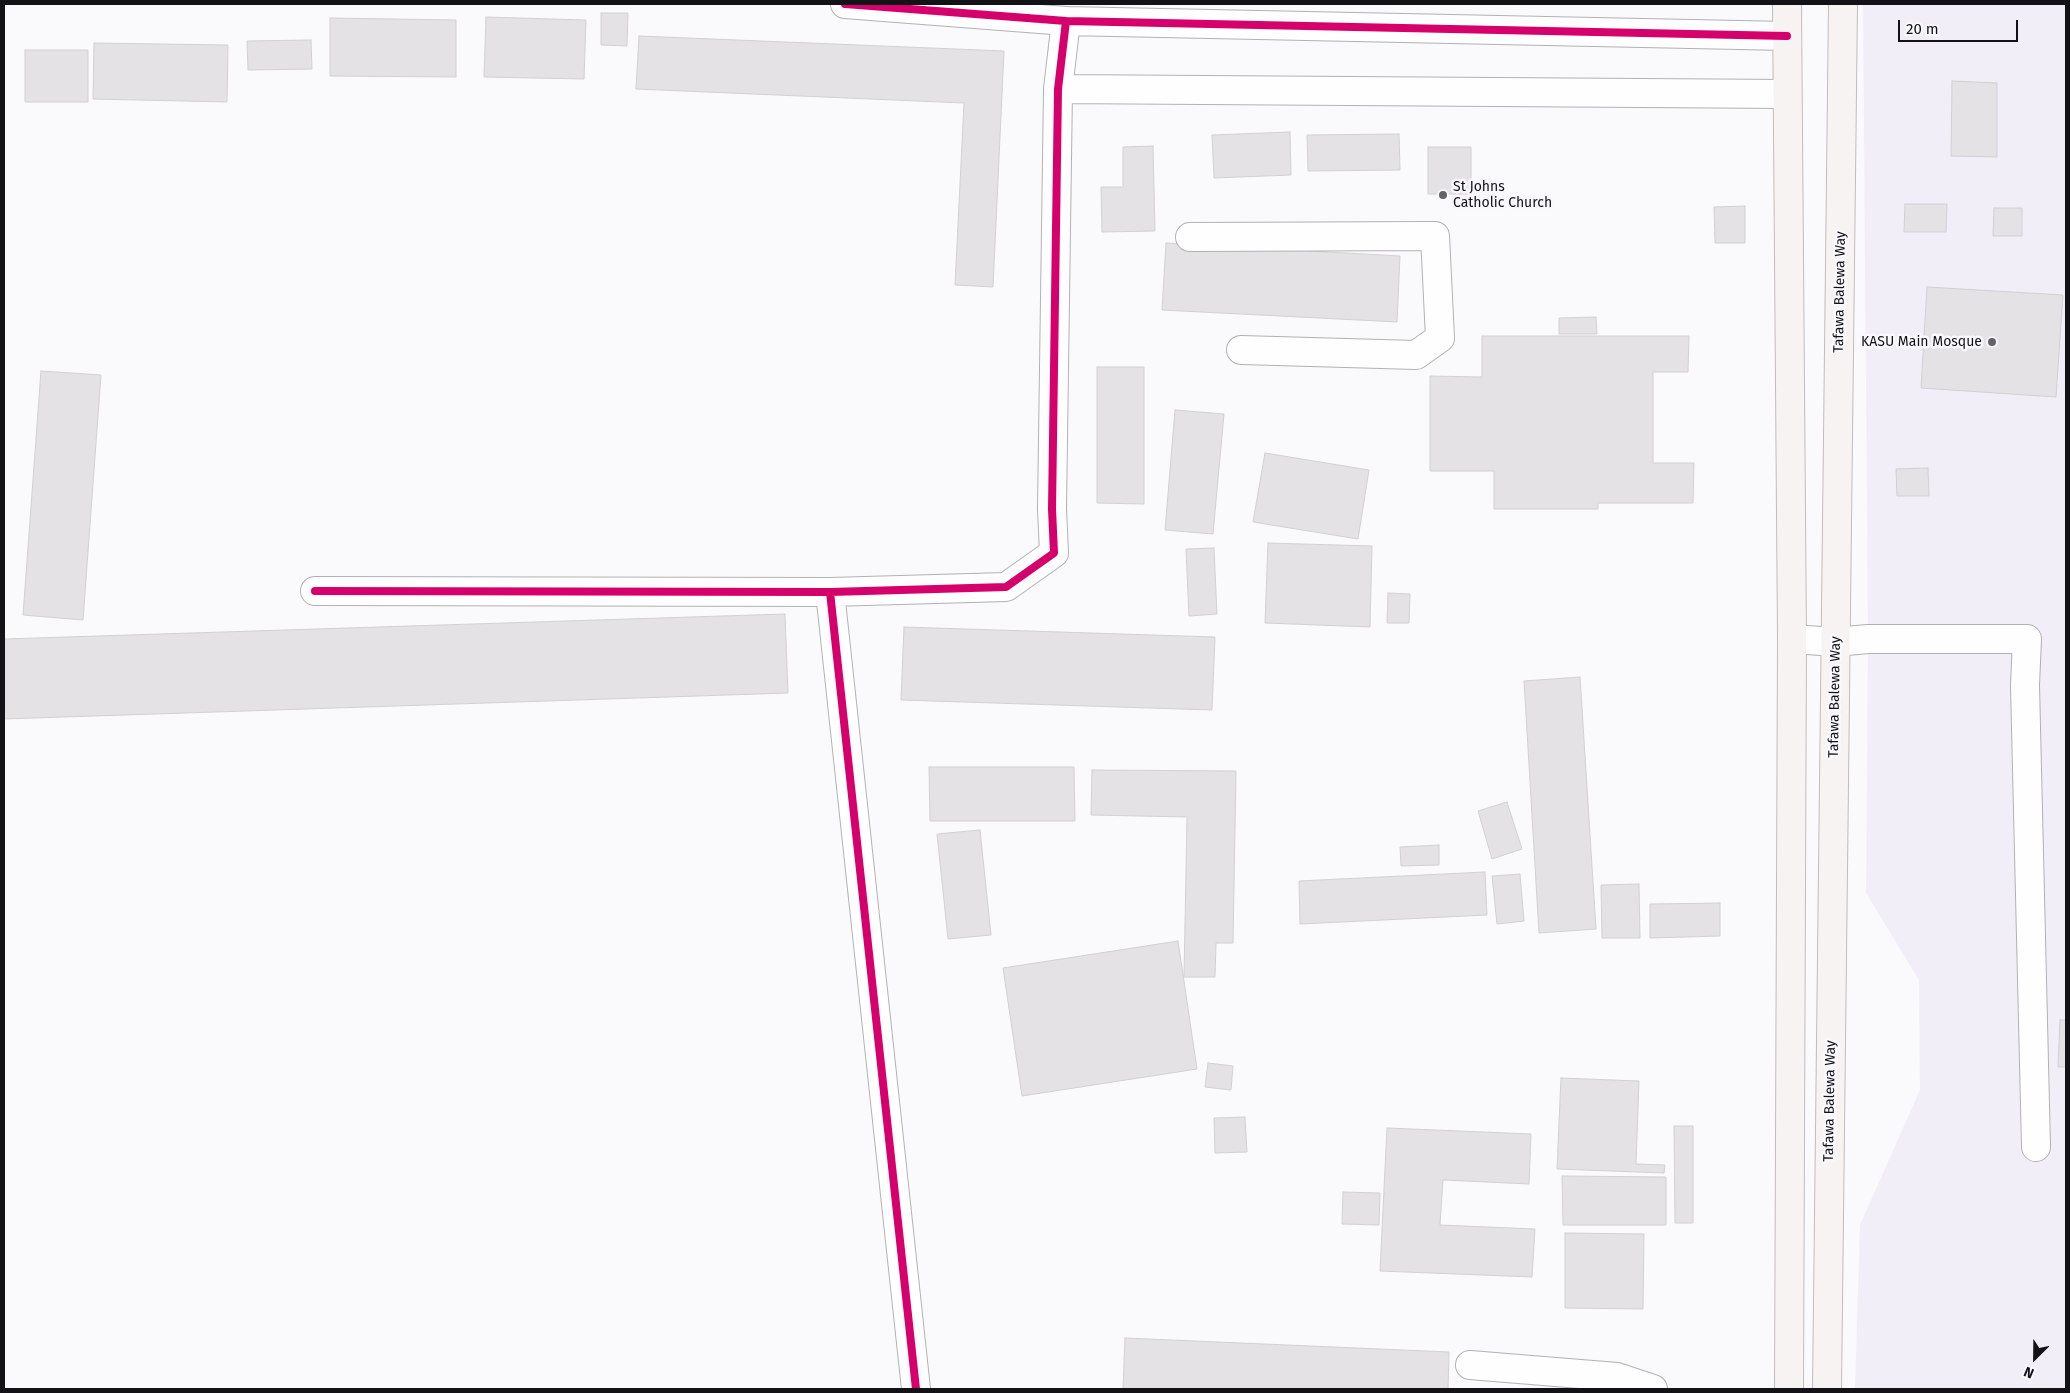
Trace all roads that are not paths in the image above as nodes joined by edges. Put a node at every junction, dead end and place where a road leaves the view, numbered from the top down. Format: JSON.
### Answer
{"nodes":[{"id":1,"x":845,"y":4,"type":"edge"},
{"id":2,"x":1786,"y":4,"type":"edge"},
{"id":3,"x":1843,"y":4,"type":"edge"},
{"id":4,"x":1066,"y":21,"type":"junction"},
{"id":5,"x":1787,"y":36,"type":"junction"},
{"id":6,"x":1058,"y":89,"type":"junction"},
{"id":7,"x":1787,"y":94,"type":"junction"},
{"id":8,"x":1190,"y":237,"type":"dead end"},
{"id":9,"x":1241,"y":350,"type":"dead end"},
{"id":10,"x":315,"y":591,"type":"dead end"},
{"id":11,"x":830,"y":592,"type":"junction"},
{"id":12,"x":1792,"y":639,"type":"junction"},
{"id":13,"x":1836,"y":642,"type":"junction"},
{"id":14,"x":2036,"y":1147,"type":"dead end"},
{"id":15,"x":1470,"y":1364,"type":"dead end"},
{"id":16,"x":916,"y":1389,"type":"edge"},
{"id":17,"x":1654,"y":1389,"type":"edge"},
{"id":18,"x":1789,"y":1389,"type":"edge"},
{"id":19,"x":1827,"y":1389,"type":"edge"}],
"edges":[{"from":1,"to":4,"type":"street"},
{"from":2,"to":5,"type":"main road"},
{"from":3,"to":13,"type":"main road","name":"Tafawa Balewa Way"},
{"from":4,"to":5,"type":"street"},
{"from":4,"to":6,"type":"street"},
{"from":5,"to":7,"type":"main road"},
{"from":6,"to":7,"type":"street"},
{"from":6,"to":11,"type":"street"},
{"from":7,"to":12,"type":"main road"},
{"from":8,"to":9,"type":"street"},
{"from":10,"to":11,"type":"street"},
{"from":11,"to":16,"type":"street"},
{"from":12,"to":13,"type":"street"},
{"from":12,"to":18,"type":"main road"},
{"from":13,"to":14,"type":"street"},
{"from":13,"to":19,"type":"main road","name":"Tafawa Balewa Way"},
{"from":15,"to":17,"type":"street"}]}
